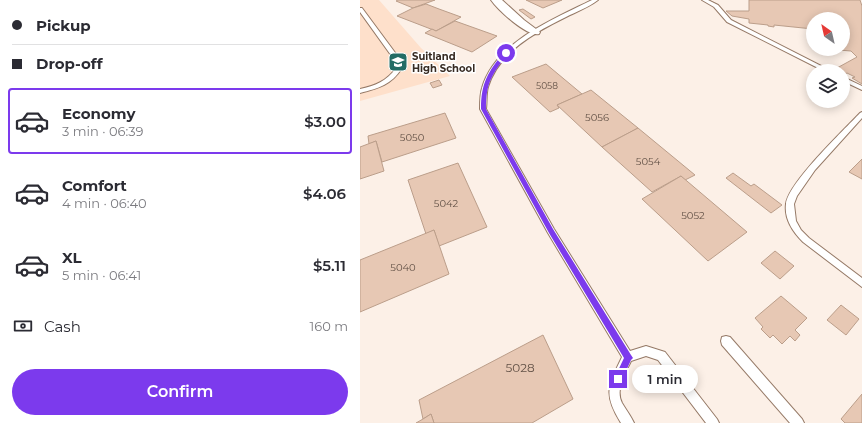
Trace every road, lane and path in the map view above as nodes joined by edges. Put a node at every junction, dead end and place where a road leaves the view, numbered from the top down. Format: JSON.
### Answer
{"nodes":[{"id":1,"x":496,"y":0,"type":"edge"},
{"id":2,"x":596,"y":0,"type":"edge"},
{"id":3,"x":704,"y":0,"type":"edge"},
{"id":4,"x":360,"y":9,"type":"edge"},
{"id":5,"x":535,"y":32,"type":"junction"},
{"id":6,"x":814,"y":64,"type":"edge"},
{"id":7,"x":850,"y":82,"type":"edge"},
{"id":8,"x":862,"y":88,"type":"edge"},
{"id":9,"x":360,"y":91,"type":"edge"},
{"id":10,"x":862,"y":114,"type":"edge"},
{"id":11,"x":862,"y":283,"type":"edge"},
{"id":12,"x":726,"y":341,"type":"dead end"},
{"id":13,"x":628,"y":358,"type":"junction"},
{"id":14,"x":628,"y":423,"type":"edge"},
{"id":15,"x":713,"y":423,"type":"edge"},
{"id":16,"x":798,"y":423,"type":"edge"}],
"edges":[{"from":1,"to":5,"type":"street"},
{"from":2,"to":5,"type":"lane"},
{"from":3,"to":6,"type":"lane"},
{"from":4,"to":9,"type":"lane"},
{"from":5,"to":13,"type":"lane"},
{"from":7,"to":8,"type":"lane"},
{"from":10,"to":11,"type":"lane"},
{"from":12,"to":16,"type":"lane"},
{"from":13,"to":14,"type":"lane"},
{"from":13,"to":15,"type":"lane"}]}
